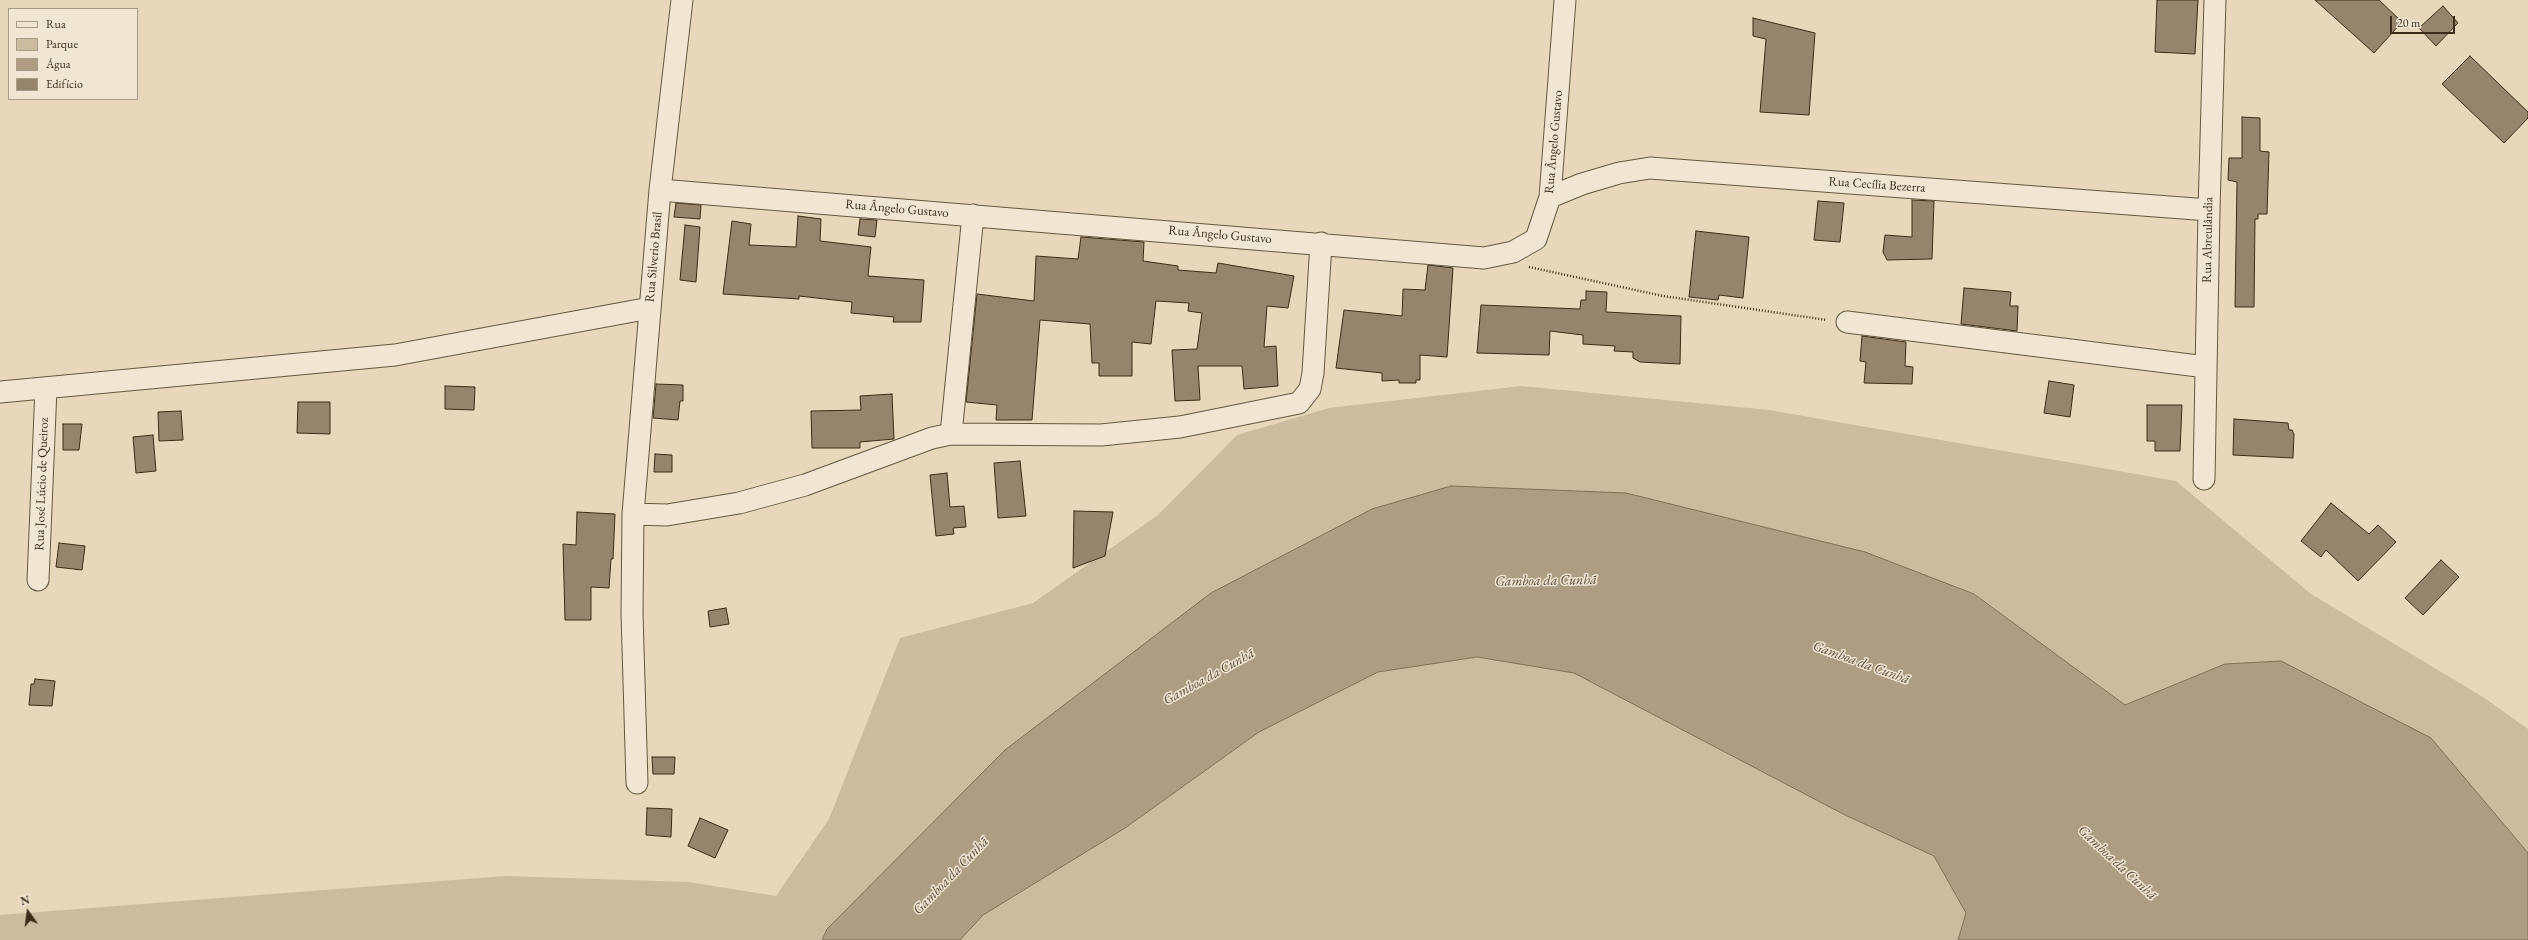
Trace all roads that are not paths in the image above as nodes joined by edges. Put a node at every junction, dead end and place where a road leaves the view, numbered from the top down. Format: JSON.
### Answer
{"nodes":[{"id":1,"x":682,"y":0,"type":"edge"},
{"id":2,"x":1565,"y":0,"type":"edge"},
{"id":3,"x":2215,"y":0,"type":"edge"},
{"id":4,"x":660,"y":190,"type":"junction"},
{"id":5,"x":1550,"y":197,"type":"junction"},
{"id":6,"x":2208,"y":210,"type":"junction"},
{"id":7,"x":973,"y":215,"type":"junction"},
{"id":8,"x":1322,"y":243,"type":"junction"},
{"id":9,"x":650,"y":308,"type":"junction"},
{"id":10,"x":1847,"y":322,"type":"road end"},
{"id":11,"x":2206,"y":367,"type":"junction"},
{"id":12,"x":46,"y":388,"type":"junction"},
{"id":13,"x":0,"y":392,"type":"edge"},
{"id":14,"x":951,"y":434,"type":"junction"},
{"id":15,"x":2204,"y":479,"type":"dead end"},
{"id":16,"x":633,"y":514,"type":"junction"},
{"id":17,"x":38,"y":580,"type":"dead end"},
{"id":18,"x":637,"y":783,"type":"dead end"}],
"edges":[{"from":1,"to":4,"type":"street","name":"Rua Silverio Brasil"},
{"from":2,"to":5,"type":"street","name":"Rua Ângelo Gustavo"},
{"from":3,"to":6,"type":"street","name":"Rua Abreulândia"},
{"from":4,"to":7,"type":"street","name":"Rua Ângelo Gustavo"},
{"from":4,"to":9,"type":"street","name":"Rua Silverio Brasil"},
{"from":5,"to":6,"type":"street","name":"Rua Cecília Bezerra"},
{"from":5,"to":8,"type":"street","name":"Rua Ângelo Gustavo"},
{"from":6,"to":11,"type":"street","name":"Rua Abreulândia"},
{"from":7,"to":8,"type":"street","name":"Rua Ângelo Gustavo"},
{"from":7,"to":14,"type":"street"},
{"from":8,"to":14,"type":"street"},
{"from":9,"to":12,"type":"street"},
{"from":9,"to":16,"type":"street","name":"Rua Silverio Brasil"},
{"from":10,"to":11,"type":"street"},
{"from":11,"to":15,"type":"street","name":"Rua Abreulândia"},
{"from":12,"to":13,"type":"street"},
{"from":12,"to":17,"type":"street","name":"Rua José Lúcio de Queiroz"},
{"from":14,"to":16,"type":"street"},
{"from":16,"to":18,"type":"street","name":"Rua Silverio Brasil"}]}
